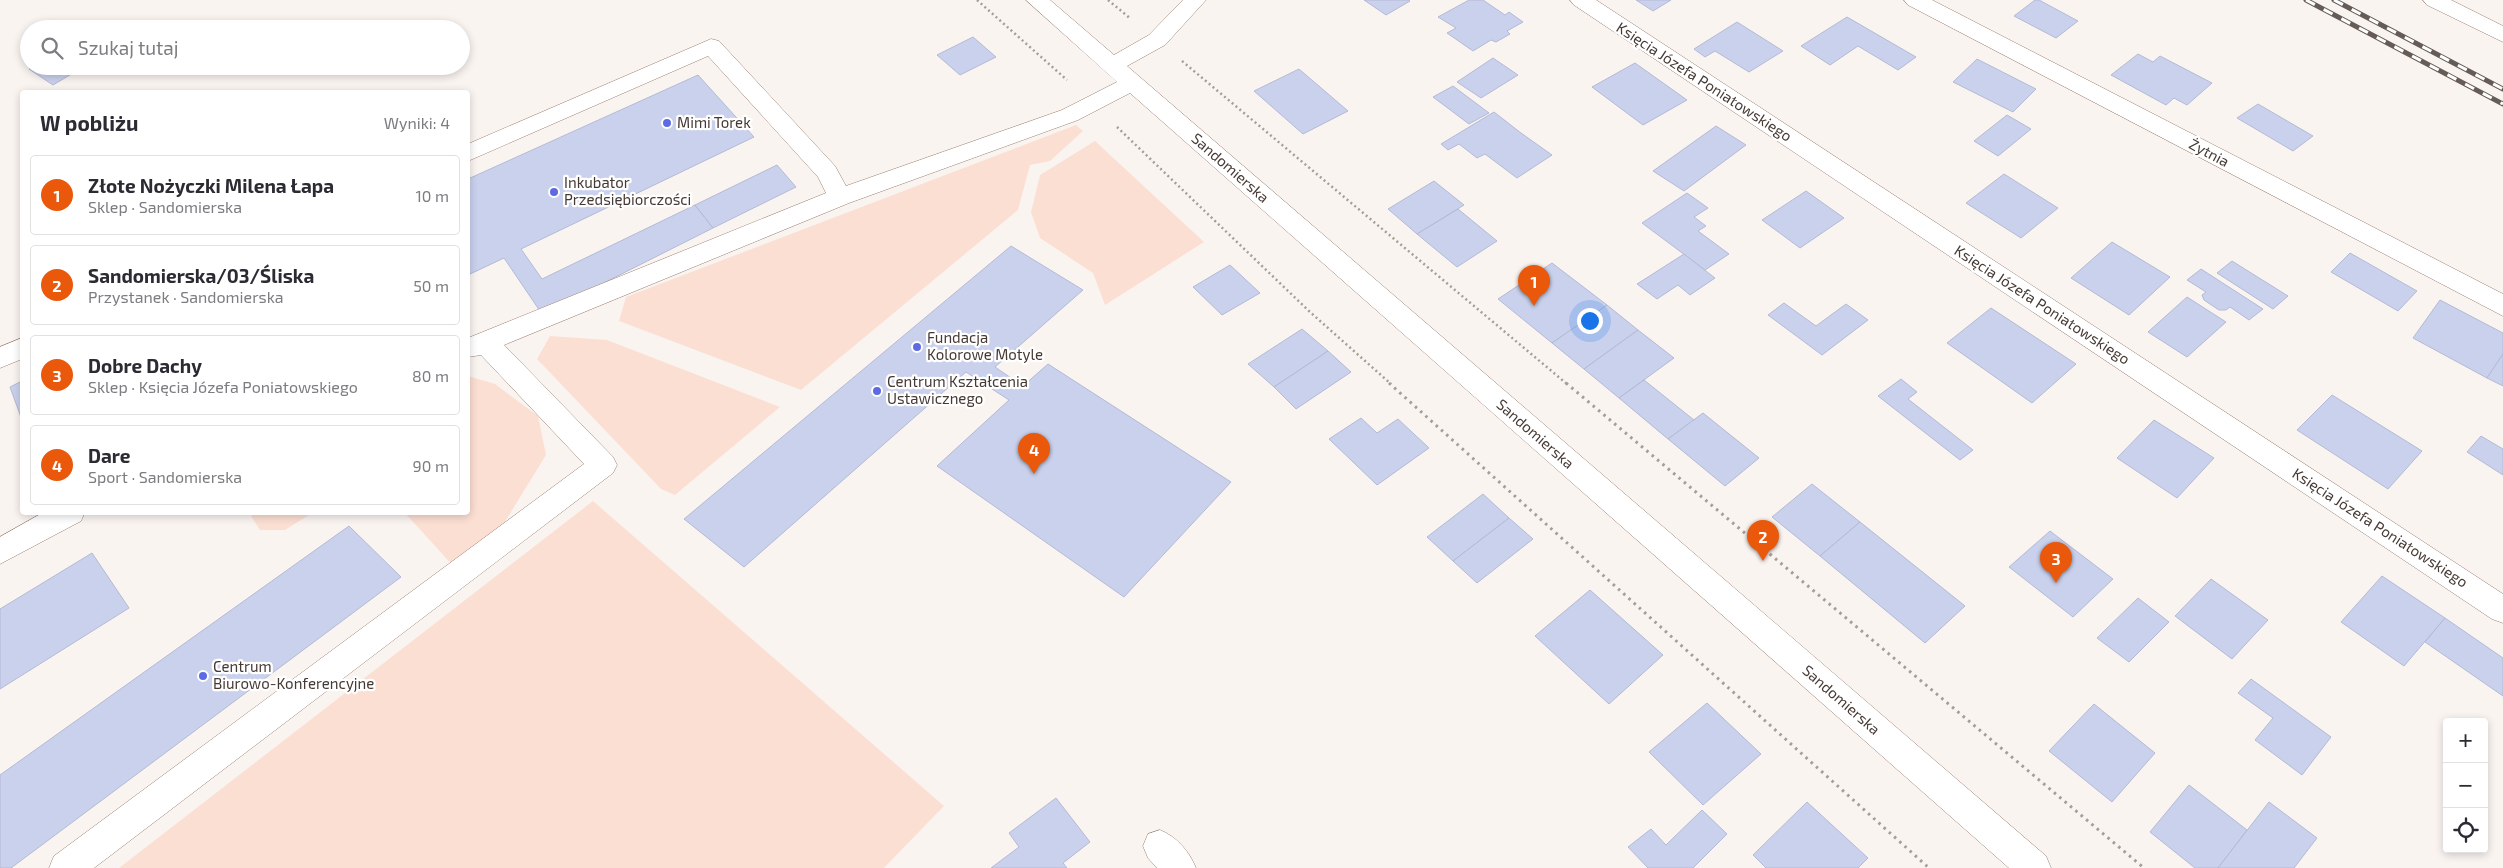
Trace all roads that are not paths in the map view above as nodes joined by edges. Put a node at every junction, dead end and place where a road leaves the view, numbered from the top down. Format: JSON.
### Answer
{"nodes":[{"id":1,"x":1037,"y":0,"type":"edge"},
{"id":2,"x":1195,"y":0,"type":"edge"},
{"id":3,"x":1581,"y":0,"type":"edge"},
{"id":4,"x":1915,"y":0,"type":"edge"},
{"id":5,"x":2434,"y":0,"type":"edge"},
{"id":6,"x":2503,"y":35,"type":"edge"},
{"id":7,"x":1112,"y":65,"type":"junction"},
{"id":8,"x":1132,"y":84,"type":"junction"},
{"id":9,"x":470,"y":152,"type":"edge"},
{"id":10,"x":840,"y":197,"type":"junction"},
{"id":11,"x":2503,"y":306,"type":"edge"},
{"id":12,"x":476,"y":345,"type":"edge"},
{"id":13,"x":20,"y":349,"type":"edge"},
{"id":14,"x":0,"y":358,"type":"edge"},
{"id":15,"x":66,"y":515,"type":"edge"},
{"id":16,"x":0,"y":551,"type":"edge"},
{"id":17,"x":2503,"y":610,"type":"edge"},
{"id":18,"x":66,"y":868,"type":"edge"},
{"id":19,"x":2034,"y":868,"type":"edge"}],
"edges":[{"from":1,"to":7,"type":"street","name":"Sandomierska"},
{"from":2,"to":7,"type":"street"},
{"from":3,"to":17,"type":"street","name":"Księcia Józefa Poniatowskiego"},
{"from":4,"to":11,"type":"street","name":"Żytnia"},
{"from":5,"to":6,"type":"street"},
{"from":7,"to":8,"type":"street","name":"Sandomierska"},
{"from":8,"to":10,"type":"street"},
{"from":8,"to":19,"type":"street","name":"Sandomierska"},
{"from":9,"to":10,"type":"street"},
{"from":10,"to":12,"type":"street"},
{"from":12,"to":18,"type":"street"},
{"from":13,"to":14,"type":"street"},
{"from":15,"to":16,"type":"street"}]}
